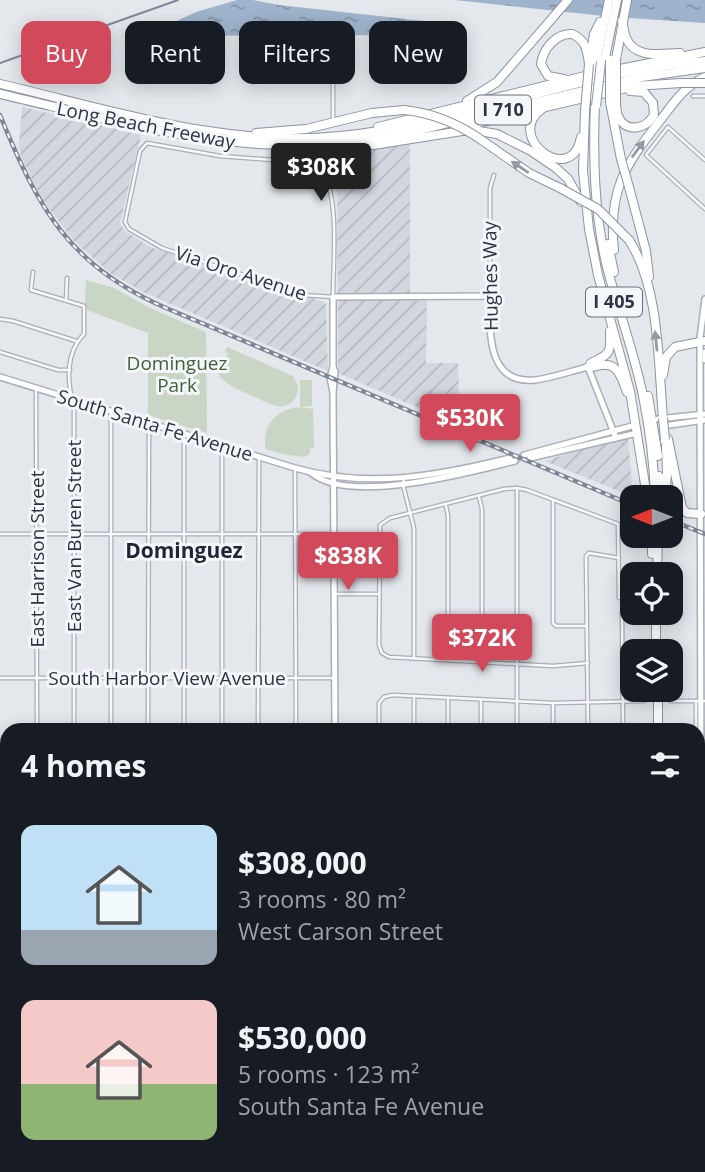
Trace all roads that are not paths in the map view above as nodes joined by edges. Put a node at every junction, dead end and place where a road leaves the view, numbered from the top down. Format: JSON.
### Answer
{"nodes":[{"id":1,"x":568,"y":0,"type":"edge"},
{"id":2,"x":613,"y":0,"type":"edge"},
{"id":3,"x":627,"y":0,"type":"edge"},
{"id":4,"x":603,"y":35,"type":"junction"},
{"id":5,"x":622,"y":37,"type":"junction"},
{"id":6,"x":703,"y":55,"type":"edge"},
{"id":7,"x":602,"y":63,"type":"junction"},
{"id":8,"x":705,"y":68,"type":"edge"},
{"id":9,"x":585,"y":76,"type":"junction"},
{"id":10,"x":705,"y":76,"type":"edge"},
{"id":11,"x":705,"y":83,"type":"edge"},
{"id":12,"x":0,"y":84,"type":"edge"},
{"id":13,"x":333,"y":84,"type":"edge"},
{"id":14,"x":606,"y":92,"type":"junction"},
{"id":15,"x":0,"y":94,"type":"edge"},
{"id":16,"x":693,"y":96,"type":"dead end"},
{"id":17,"x":704,"y":96,"type":"edge"},
{"id":18,"x":613,"y":100,"type":"junction"},
{"id":19,"x":705,"y":103,"type":"edge"},
{"id":20,"x":548,"y":106,"type":"junction"},
{"id":21,"x":593,"y":106,"type":"junction"},
{"id":22,"x":460,"y":107,"type":"junction"},
{"id":23,"x":333,"y":118,"type":"dead end"},
{"id":24,"x":359,"y":134,"type":"junction"},
{"id":25,"x":226,"y":135,"type":"junction"},
{"id":26,"x":407,"y":140,"type":"junction"},
{"id":27,"x":301,"y":146,"type":"junction"},
{"id":28,"x":333,"y":154,"type":"dead end"},
{"id":29,"x":705,"y":160,"type":"edge"},
{"id":30,"x":494,"y":175,"type":"dead end"},
{"id":31,"x":325,"y":178,"type":"junction"},
{"id":32,"x":705,"y":209,"type":"edge"},
{"id":33,"x":587,"y":214,"type":"junction"},
{"id":34,"x":33,"y":272,"type":"dead end"},
{"id":35,"x":67,"y":278,"type":"dead end"},
{"id":36,"x":649,"y":283,"type":"junction"},
{"id":37,"x":618,"y":287,"type":"junction"},
{"id":38,"x":490,"y":296,"type":"junction"},
{"id":39,"x":333,"y":297,"type":"junction"},
{"id":40,"x":66,"y":300,"type":"junction"},
{"id":41,"x":705,"y":302,"type":"edge"},
{"id":42,"x":609,"y":314,"type":"junction"},
{"id":43,"x":0,"y":319,"type":"edge"},
{"id":44,"x":76,"y":341,"type":"junction"},
{"id":45,"x":703,"y":343,"type":"edge"},
{"id":46,"x":0,"y":352,"type":"edge"},
{"id":47,"x":705,"y":352,"type":"edge"},
{"id":48,"x":705,"y":360,"type":"edge"},
{"id":49,"x":588,"y":367,"type":"junction"},
{"id":50,"x":70,"y":370,"type":"junction"},
{"id":51,"x":0,"y":377,"type":"edge"},
{"id":52,"x":36,"y":388,"type":"junction"},
{"id":53,"x":71,"y":399,"type":"junction"},
{"id":54,"x":700,"y":401,"type":"junction"},
{"id":55,"x":662,"y":403,"type":"junction"},
{"id":56,"x":633,"y":404,"type":"junction"},
{"id":57,"x":111,"y":411,"type":"junction"},
{"id":58,"x":687,"y":415,"type":"junction"},
{"id":59,"x":703,"y":417,"type":"edge"},
{"id":60,"x":661,"y":419,"type":"junction"},
{"id":61,"x":149,"y":423,"type":"junction"},
{"id":62,"x":632,"y":426,"type":"dead end"},
{"id":63,"x":660,"y":427,"type":"dead end"},
{"id":64,"x":184,"y":434,"type":"junction"},
{"id":65,"x":633,"y":434,"type":"dead end"},
{"id":66,"x":615,"y":435,"type":"junction"},
{"id":67,"x":667,"y":439,"type":"junction"},
{"id":68,"x":222,"y":445,"type":"junction"},
{"id":69,"x":524,"y":454,"type":"tunnel mouth"},
{"id":70,"x":259,"y":456,"type":"junction"},
{"id":71,"x":530,"y":458,"type":"tunnel mouth"},
{"id":72,"x":513,"y":460,"type":"tunnel mouth"},
{"id":73,"x":295,"y":468,"type":"junction"},
{"id":74,"x":334,"y":480,"type":"junction"},
{"id":75,"x":403,"y":482,"type":"junction"},
{"id":76,"x":653,"y":485,"type":"edge"},
{"id":77,"x":654,"y":485,"type":"edge"},
{"id":78,"x":657,"y":485,"type":"edge"},
{"id":79,"x":662,"y":485,"type":"edge"},
{"id":80,"x":517,"y":488,"type":"junction"},
{"id":81,"x":479,"y":496,"type":"junction"},
{"id":82,"x":553,"y":500,"type":"junction"},
{"id":83,"x":446,"y":505,"type":"junction"},
{"id":84,"x":411,"y":512,"type":"junction"},
{"id":85,"x":703,"y":513,"type":"edge"},
{"id":86,"x":0,"y":534,"type":"edge"},
{"id":87,"x":37,"y":534,"type":"junction"},
{"id":88,"x":74,"y":534,"type":"junction"},
{"id":89,"x":111,"y":534,"type":"junction"},
{"id":90,"x":149,"y":534,"type":"junction"},
{"id":91,"x":184,"y":534,"type":"junction"},
{"id":92,"x":222,"y":534,"type":"junction"},
{"id":93,"x":259,"y":534,"type":"junction"},
{"id":94,"x":295,"y":534,"type":"junction"},
{"id":95,"x":334,"y":534,"type":"junction"},
{"id":96,"x":586,"y":547,"type":"dead end"},
{"id":97,"x":589,"y":553,"type":"junction"},
{"id":98,"x":619,"y":558,"type":"junction"},
{"id":99,"x":334,"y":594,"type":"junction"},
{"id":100,"x":379,"y":594,"type":"junction"},
{"id":101,"x":619,"y":598,"type":"dead end"},
{"id":102,"x":703,"y":606,"type":"edge"},
{"id":103,"x":587,"y":626,"type":"junction"},
{"id":104,"x":414,"y":658,"type":"junction"},
{"id":105,"x":448,"y":660,"type":"junction"},
{"id":106,"x":482,"y":662,"type":"junction"},
{"id":107,"x":588,"y":663,"type":"junction"},
{"id":108,"x":517,"y":664,"type":"junction"},
{"id":109,"x":0,"y":678,"type":"edge"},
{"id":110,"x":37,"y":678,"type":"junction"},
{"id":111,"x":74,"y":678,"type":"junction"},
{"id":112,"x":111,"y":678,"type":"junction"},
{"id":113,"x":148,"y":678,"type":"junction"},
{"id":114,"x":184,"y":678,"type":"junction"},
{"id":115,"x":222,"y":678,"type":"junction"},
{"id":116,"x":258,"y":678,"type":"junction"},
{"id":117,"x":295,"y":678,"type":"junction"},
{"id":118,"x":335,"y":678,"type":"junction"},
{"id":119,"x":414,"y":697,"type":"junction"},
{"id":120,"x":448,"y":698,"type":"junction"},
{"id":121,"x":481,"y":700,"type":"junction"},
{"id":122,"x":589,"y":701,"type":"junction"},
{"id":123,"x":620,"y":701,"type":"edge"},
{"id":124,"x":683,"y":701,"type":"edge"},
{"id":125,"x":701,"y":701,"type":"edge"},
{"id":126,"x":517,"y":702,"type":"junction"},
{"id":127,"x":623,"y":702,"type":"edge"},
{"id":128,"x":657,"y":702,"type":"edge"},
{"id":129,"x":553,"y":703,"type":"junction"},
{"id":130,"x":37,"y":723,"type":"edge"},
{"id":131,"x":74,"y":723,"type":"edge"},
{"id":132,"x":111,"y":723,"type":"edge"},
{"id":133,"x":148,"y":723,"type":"edge"},
{"id":134,"x":184,"y":723,"type":"edge"},
{"id":135,"x":222,"y":723,"type":"edge"},
{"id":136,"x":258,"y":723,"type":"edge"},
{"id":137,"x":296,"y":723,"type":"edge"},
{"id":138,"x":335,"y":723,"type":"edge"},
{"id":139,"x":379,"y":723,"type":"edge"},
{"id":140,"x":414,"y":723,"type":"edge"},
{"id":141,"x":448,"y":723,"type":"edge"},
{"id":142,"x":481,"y":723,"type":"edge"},
{"id":143,"x":517,"y":723,"type":"edge"},
{"id":144,"x":553,"y":723,"type":"edge"},
{"id":145,"x":588,"y":723,"type":"edge"},
{"id":146,"x":623,"y":723,"type":"edge"},
{"id":147,"x":657,"y":723,"type":"edge"},
{"id":148,"x":697,"y":723,"type":"edge"},
{"id":149,"x":701,"y":723,"type":"edge"}],
"edges":[{"from":1,"to":22,"type":"highway"},
{"from":2,"to":4,"type":"highway","number":"I 405"},
{"from":2,"to":4,"type":"highway","number":"I 405"},
{"from":3,"to":5,"type":"highway"},
{"from":4,"to":7,"type":"highway"},
{"from":4,"to":7,"type":"highway","number":"I 405"},
{"from":5,"to":6,"type":"highway"},
{"from":5,"to":7,"type":"highway"},
{"from":6,"to":9,"type":"highway"},
{"from":6,"to":24,"type":"highway","name":"Long Beach Freeway","number":"I 710"},
{"from":7,"to":9,"type":"highway"},
{"from":7,"to":18,"type":"highway","bridge":true},
{"from":7,"to":21,"type":"highway","number":"I 405","bridge":true},
{"from":7,"to":21,"type":"highway","bridge":true},
{"from":8,"to":27,"type":"highway","name":"Long Beach Freeway","number":"I 710"},
{"from":9,"to":22,"type":"highway"},
{"from":37,"to":10,"type":"highway","one_way":true},
{"from":11,"to":14,"type":"highway","bridge":true},
{"from":12,"to":25,"type":"highway","name":"Long Beach Freeway","number":"I 710"},
{"from":13,"to":23,"type":"street"},
{"from":14,"to":18,"type":"highway"},
{"from":14,"to":20,"type":"highway"},
{"from":15,"to":27,"type":"highway","name":"Long Beach Freeway","number":"I 710"},
{"from":16,"to":17,"type":"street"},
{"from":17,"to":19,"type":"street"},
{"from":18,"to":36,"type":"highway","bridge":true},
{"from":20,"to":21,"type":"highway"},
{"from":20,"to":26,"type":"highway"},
{"from":21,"to":33,"type":"highway"},
{"from":21,"to":37,"type":"highway","number":"I 405"},
{"from":21,"to":77,"type":"highway","number":"I 405"},
{"from":22,"to":24,"type":"highway"},
{"from":24,"to":25,"type":"highway","name":"Long Beach Freeway","number":"I 710"},
{"from":36,"to":25,"type":"highway","one_way":true,"bridge":true},
{"from":26,"to":27,"type":"highway"},
{"from":26,"to":33,"type":"highway"},
{"from":28,"to":31,"type":"street"},
{"from":29,"to":32,"type":"street"},
{"from":30,"to":38,"type":"street","name":"Hughes Way"},
{"from":31,"to":39,"type":"street"},
{"from":31,"to":39,"type":"street","name":"Via Oro Avenue"},
{"from":33,"to":42,"type":"highway"},
{"from":34,"to":40,"type":"street"},
{"from":35,"to":40,"type":"street"},
{"from":55,"to":36,"type":"highway","one_way":true},
{"from":37,"to":78,"type":"highway","number":"I 405"},
{"from":38,"to":39,"type":"main road","name":"Via Oro Avenue"},
{"from":38,"to":49,"type":"main road","name":"Hughes Way"},
{"from":39,"to":74,"type":"main road"},
{"from":40,"to":44,"type":"street","name":"East Van Buren Street"},
{"from":41,"to":45,"type":"main road"},
{"from":42,"to":49,"type":"highway"},
{"from":42,"to":56,"type":"highway"},
{"from":43,"to":44,"type":"street"},
{"from":44,"to":50,"type":"street","name":"East Van Buren Street"},
{"from":45,"to":54,"type":"main road"},
{"from":45,"to":55,"type":"highway"},
{"from":46,"to":50,"type":"street"},
{"from":47,"to":48,"type":"main road"},
{"from":49,"to":56,"type":"highway"},
{"from":49,"to":66,"type":"main road"},
{"from":50,"to":53,"type":"street","name":"East Van Buren Street"},
{"from":51,"to":52,"type":"main road","name":"South Santa Fe Avenue"},
{"from":52,"to":53,"type":"main road","name":"South Santa Fe Avenue"},
{"from":52,"to":87,"type":"street","name":"East Harrison Street"},
{"from":53,"to":57,"type":"main road","name":"South Santa Fe Avenue"},
{"from":53,"to":88,"type":"street","name":"East Van Buren Street"},
{"from":54,"to":58,"type":"main road"},
{"from":54,"to":59,"type":"main road"},
{"from":55,"to":60,"type":"highway"},
{"from":56,"to":76,"type":"highway"},
{"from":57,"to":61,"type":"main road","name":"South Santa Fe Avenue"},
{"from":57,"to":89,"type":"street"},
{"from":58,"to":59,"type":"main road"},
{"from":58,"to":60,"type":"main road"},
{"from":59,"to":63,"type":"main road"},
{"from":59,"to":85,"type":"main road"},
{"from":60,"to":67,"type":"highway","bridge":true},
{"from":61,"to":64,"type":"main road","name":"South Santa Fe Avenue"},
{"from":61,"to":90,"type":"street"},
{"from":62,"to":66,"type":"main road"},
{"from":64,"to":68,"type":"main road","name":"South Santa Fe Avenue"},
{"from":64,"to":91,"type":"street"},
{"from":65,"to":66,"type":"main road"},
{"from":66,"to":69,"type":"main road"},
{"from":66,"to":71,"type":"main road"},
{"from":67,"to":79,"type":"highway"},
{"from":67,"to":85,"type":"highway"},
{"from":68,"to":70,"type":"main road","name":"South Santa Fe Avenue"},
{"from":68,"to":92,"type":"street"},
{"from":70,"to":73,"type":"main road","name":"South Santa Fe Avenue"},
{"from":70,"to":93,"type":"street"},
{"from":72,"to":75,"type":"main road","name":"South Santa Fe Avenue"},
{"from":73,"to":74,"type":"main road","name":"South Santa Fe Avenue"},
{"from":73,"to":94,"type":"street"},
{"from":74,"to":75,"type":"main road","name":"South Santa Fe Avenue"},
{"from":74,"to":95,"type":"main road"},
{"from":75,"to":84,"type":"street"},
{"from":80,"to":81,"type":"street"},
{"from":80,"to":82,"type":"street"},
{"from":80,"to":108,"type":"street"},
{"from":81,"to":83,"type":"street"},
{"from":81,"to":106,"type":"street"},
{"from":82,"to":98,"type":"street"},
{"from":82,"to":103,"type":"street"},
{"from":83,"to":84,"type":"street"},
{"from":83,"to":105,"type":"street"},
{"from":84,"to":100,"type":"street"},
{"from":84,"to":104,"type":"street"},
{"from":85,"to":102,"type":"main road"},
{"from":86,"to":87,"type":"street"},
{"from":87,"to":88,"type":"street"},
{"from":87,"to":110,"type":"street","name":"East Harrison Street"},
{"from":88,"to":89,"type":"street"},
{"from":88,"to":111,"type":"street","name":"East Van Buren Street"},
{"from":89,"to":90,"type":"street"},
{"from":89,"to":112,"type":"street"},
{"from":90,"to":91,"type":"street"},
{"from":90,"to":113,"type":"street"},
{"from":91,"to":92,"type":"street"},
{"from":91,"to":114,"type":"street"},
{"from":92,"to":93,"type":"street"},
{"from":92,"to":115,"type":"street"},
{"from":93,"to":94,"type":"street"},
{"from":93,"to":116,"type":"street"},
{"from":94,"to":95,"type":"street"},
{"from":94,"to":117,"type":"street"},
{"from":95,"to":99,"type":"main road"},
{"from":96,"to":97,"type":"street"},
{"from":97,"to":98,"type":"street"},
{"from":97,"to":103,"type":"street"},
{"from":98,"to":101,"type":"street"},
{"from":99,"to":100,"type":"street"},
{"from":99,"to":118,"type":"main road"},
{"from":100,"to":104,"type":"street"},
{"from":102,"to":125,"type":"main road"},
{"from":103,"to":107,"type":"street"},
{"from":104,"to":105,"type":"street"},
{"from":105,"to":106,"type":"street"},
{"from":106,"to":108,"type":"street"},
{"from":107,"to":108,"type":"street"},
{"from":107,"to":122,"type":"street"},
{"from":108,"to":126,"type":"street"},
{"from":109,"to":110,"type":"street","name":"South Harbor View Avenue"},
{"from":110,"to":111,"type":"street","name":"South Harbor View Avenue"},
{"from":110,"to":130,"type":"street","name":"East Harrison Street"},
{"from":111,"to":112,"type":"street","name":"South Harbor View Avenue"},
{"from":111,"to":131,"type":"street","name":"East Van Buren Street"},
{"from":112,"to":113,"type":"street","name":"South Harbor View Avenue"},
{"from":112,"to":132,"type":"street"},
{"from":113,"to":114,"type":"street","name":"South Harbor View Avenue"},
{"from":113,"to":133,"type":"street"},
{"from":114,"to":115,"type":"street","name":"South Harbor View Avenue"},
{"from":114,"to":134,"type":"street"},
{"from":115,"to":116,"type":"street","name":"South Harbor View Avenue"},
{"from":115,"to":135,"type":"street"},
{"from":116,"to":117,"type":"street","name":"South Harbor View Avenue"},
{"from":116,"to":136,"type":"street"},
{"from":117,"to":118,"type":"street","name":"South Harbor View Avenue"},
{"from":117,"to":137,"type":"street"},
{"from":118,"to":138,"type":"main road"},
{"from":119,"to":120,"type":"street"},
{"from":119,"to":139,"type":"street"},
{"from":119,"to":140,"type":"street"},
{"from":120,"to":121,"type":"street"},
{"from":120,"to":141,"type":"street"},
{"from":121,"to":126,"type":"street"},
{"from":121,"to":142,"type":"street"},
{"from":122,"to":123,"type":"street"},
{"from":122,"to":129,"type":"street"},
{"from":122,"to":145,"type":"street"},
{"from":124,"to":125,"type":"street"},
{"from":125,"to":148,"type":"street"},
{"from":125,"to":149,"type":"main road"},
{"from":126,"to":129,"type":"street"},
{"from":126,"to":143,"type":"street"},
{"from":127,"to":146,"type":"street"},
{"from":128,"to":147,"type":"highway"},
{"from":129,"to":144,"type":"street"}]}
